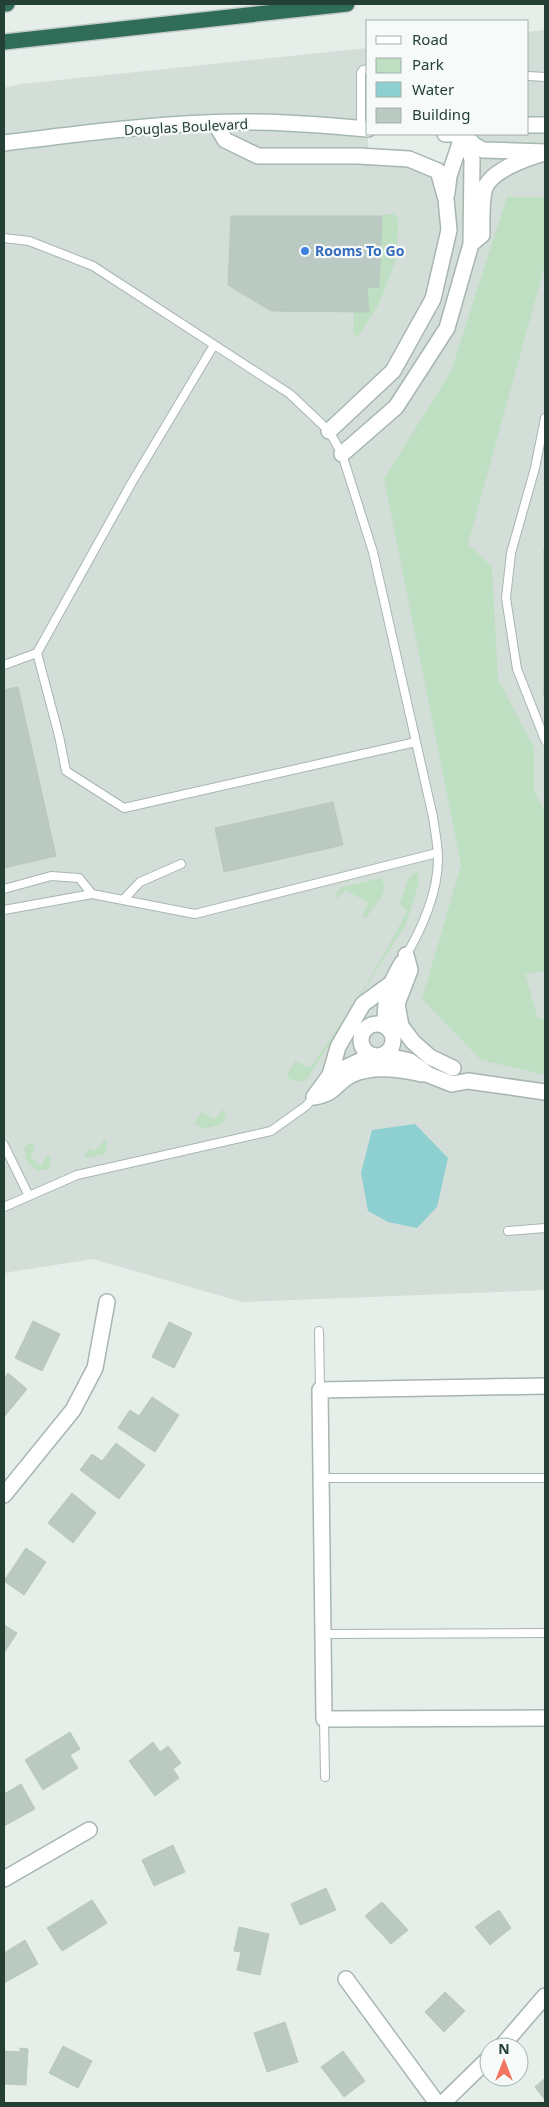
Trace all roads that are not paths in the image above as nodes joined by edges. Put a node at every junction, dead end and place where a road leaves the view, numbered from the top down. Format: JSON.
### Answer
{"nodes":[{"id":1,"x":347,"y":4,"type":"edge"},
{"id":2,"x":4,"y":42,"type":"edge"},
{"id":3,"x":366,"y":69,"type":"edge"},
{"id":4,"x":529,"y":76,"type":"edge"},
{"id":5,"x":545,"y":77,"type":"edge"},
{"id":6,"x":215,"y":123,"type":"junction"},
{"id":7,"x":529,"y":125,"type":"edge"},
{"id":8,"x":545,"y":125,"type":"edge"},
{"id":9,"x":364,"y":128,"type":"edge"},
{"id":10,"x":464,"y":135,"type":"edge"},
{"id":11,"x":464,"y":135,"type":"edge"},
{"id":12,"x":465,"y":135,"type":"edge"},
{"id":13,"x":4,"y":143,"type":"edge"},
{"id":14,"x":545,"y":152,"type":"edge"},
{"id":15,"x":446,"y":199,"type":"junction"},
{"id":16,"x":4,"y":238,"type":"edge"},
{"id":17,"x":471,"y":244,"type":"junction"},
{"id":18,"x":214,"y":344,"type":"junction"},
{"id":19,"x":545,"y":418,"type":"edge"},
{"id":20,"x":329,"y":431,"type":"junction"},
{"id":21,"x":342,"y":454,"type":"junction"},
{"id":22,"x":37,"y":653,"type":"junction"},
{"id":23,"x":4,"y":665,"type":"edge"},
{"id":24,"x":545,"y":740,"type":"edge"},
{"id":25,"x":416,"y":742,"type":"junction"},
{"id":26,"x":437,"y":852,"type":"junction"},
{"id":27,"x":181,"y":864,"type":"dead end"},
{"id":28,"x":4,"y":889,"type":"edge"},
{"id":29,"x":92,"y":894,"type":"junction"},
{"id":30,"x":124,"y":899,"type":"junction"},
{"id":31,"x":4,"y":910,"type":"edge"},
{"id":32,"x":404,"y":959,"type":"junction"},
{"id":33,"x":389,"y":985,"type":"junction"},
{"id":34,"x":364,"y":1004,"type":"junction"},
{"id":35,"x":369,"y":1026,"type":"junction"},
{"id":36,"x":385,"y":1026,"type":"junction"},
{"id":37,"x":360,"y":1040,"type":"junction"},
{"id":38,"x":393,"y":1041,"type":"junction"},
{"id":39,"x":338,"y":1047,"type":"junction"},
{"id":40,"x":377,"y":1055,"type":"junction"},
{"id":41,"x":453,"y":1068,"type":"junction"},
{"id":42,"x":330,"y":1075,"type":"junction"},
{"id":43,"x":429,"y":1075,"type":"junction"},
{"id":44,"x":468,"y":1081,"type":"junction"},
{"id":45,"x":545,"y":1092,"type":"edge"},
{"id":46,"x":314,"y":1097,"type":"junction"},
{"id":47,"x":4,"y":1145,"type":"edge"},
{"id":48,"x":29,"y":1196,"type":"junction"},
{"id":49,"x":4,"y":1207,"type":"edge"},
{"id":50,"x":545,"y":1228,"type":"edge"},
{"id":51,"x":508,"y":1231,"type":"dead end"},
{"id":52,"x":106,"y":1302,"type":"dead end"},
{"id":53,"x":319,"y":1331,"type":"dead end"},
{"id":54,"x":545,"y":1386,"type":"edge"},
{"id":55,"x":320,"y":1390,"type":"junction"},
{"id":56,"x":321,"y":1478,"type":"junction"},
{"id":57,"x":545,"y":1478,"type":"edge"},
{"id":58,"x":4,"y":1495,"type":"edge"},
{"id":59,"x":545,"y":1633,"type":"edge"},
{"id":60,"x":323,"y":1634,"type":"junction"},
{"id":61,"x":545,"y":1718,"type":"edge"},
{"id":62,"x":324,"y":1719,"type":"junction"},
{"id":63,"x":324,"y":1777,"type":"dead end"},
{"id":64,"x":89,"y":1830,"type":"dead end"},
{"id":65,"x":4,"y":1879,"type":"edge"},
{"id":66,"x":346,"y":1979,"type":"dead end"},
{"id":67,"x":545,"y":1996,"type":"edge"},
{"id":68,"x":509,"y":2037,"type":"edge"},
{"id":69,"x":479,"y":2068,"type":"edge"},
{"id":70,"x":436,"y":2103,"type":"edge"},
{"id":71,"x":443,"y":2103,"type":"edge"}],
"edges":[{"from":1,"to":2,"type":"highway"},
{"from":3,"to":9,"type":"lane"},
{"from":4,"to":5,"type":"lane"},
{"from":6,"to":9,"type":"street","name":"Douglas Boulevard"},
{"from":6,"to":13,"type":"street","name":"Douglas Boulevard"},
{"from":6,"to":15,"type":"street"},
{"from":7,"to":8,"type":"street"},
{"from":10,"to":15,"type":"street"},
{"from":11,"to":17,"type":"street"},
{"from":12,"to":14,"type":"street"},
{"from":14,"to":17,"type":"street"},
{"from":15,"to":20,"type":"street"},
{"from":16,"to":18,"type":"lane"},
{"from":17,"to":21,"type":"street"},
{"from":18,"to":20,"type":"lane"},
{"from":18,"to":22,"type":"lane"},
{"from":19,"to":24,"type":"lane"},
{"from":20,"to":21,"type":"lane"},
{"from":21,"to":25,"type":"lane"},
{"from":22,"to":23,"type":"lane"},
{"from":22,"to":25,"type":"lane"},
{"from":25,"to":26,"type":"lane"},
{"from":26,"to":30,"type":"lane"},
{"from":26,"to":32,"type":"lane"},
{"from":27,"to":30,"type":"lane"},
{"from":28,"to":29,"type":"lane"},
{"from":29,"to":30,"type":"lane"},
{"from":29,"to":31,"type":"lane"},
{"from":32,"to":33,"type":"street"},
{"from":32,"to":41,"type":"street"},
{"from":33,"to":34,"type":"street"},
{"from":33,"to":36,"type":"street"},
{"from":34,"to":35,"type":"street"},
{"from":34,"to":39,"type":"street"},
{"from":35,"to":36,"type":"street"},
{"from":35,"to":37,"type":"street"},
{"from":36,"to":38,"type":"street"},
{"from":37,"to":39,"type":"street"},
{"from":37,"to":40,"type":"street"},
{"from":38,"to":40,"type":"street"},
{"from":38,"to":41,"type":"street"},
{"from":39,"to":42,"type":"street"},
{"from":40,"to":42,"type":"street"},
{"from":40,"to":43,"type":"street"},
{"from":41,"to":44,"type":"street"},
{"from":42,"to":46,"type":"street"},
{"from":43,"to":44,"type":"street"},
{"from":43,"to":46,"type":"street"},
{"from":44,"to":45,"type":"street"},
{"from":46,"to":48,"type":"lane"},
{"from":47,"to":48,"type":"lane"},
{"from":48,"to":49,"type":"lane"},
{"from":50,"to":51,"type":"lane"},
{"from":52,"to":58,"type":"street"},
{"from":53,"to":55,"type":"lane"},
{"from":54,"to":55,"type":"street"},
{"from":55,"to":56,"type":"street"},
{"from":56,"to":57,"type":"lane"},
{"from":56,"to":60,"type":"street"},
{"from":59,"to":60,"type":"lane"},
{"from":60,"to":62,"type":"street"},
{"from":61,"to":62,"type":"street"},
{"from":62,"to":63,"type":"lane"},
{"from":64,"to":65,"type":"street"},
{"from":66,"to":70,"type":"street"},
{"from":67,"to":68,"type":"street"},
{"from":69,"to":71,"type":"street"}]}
